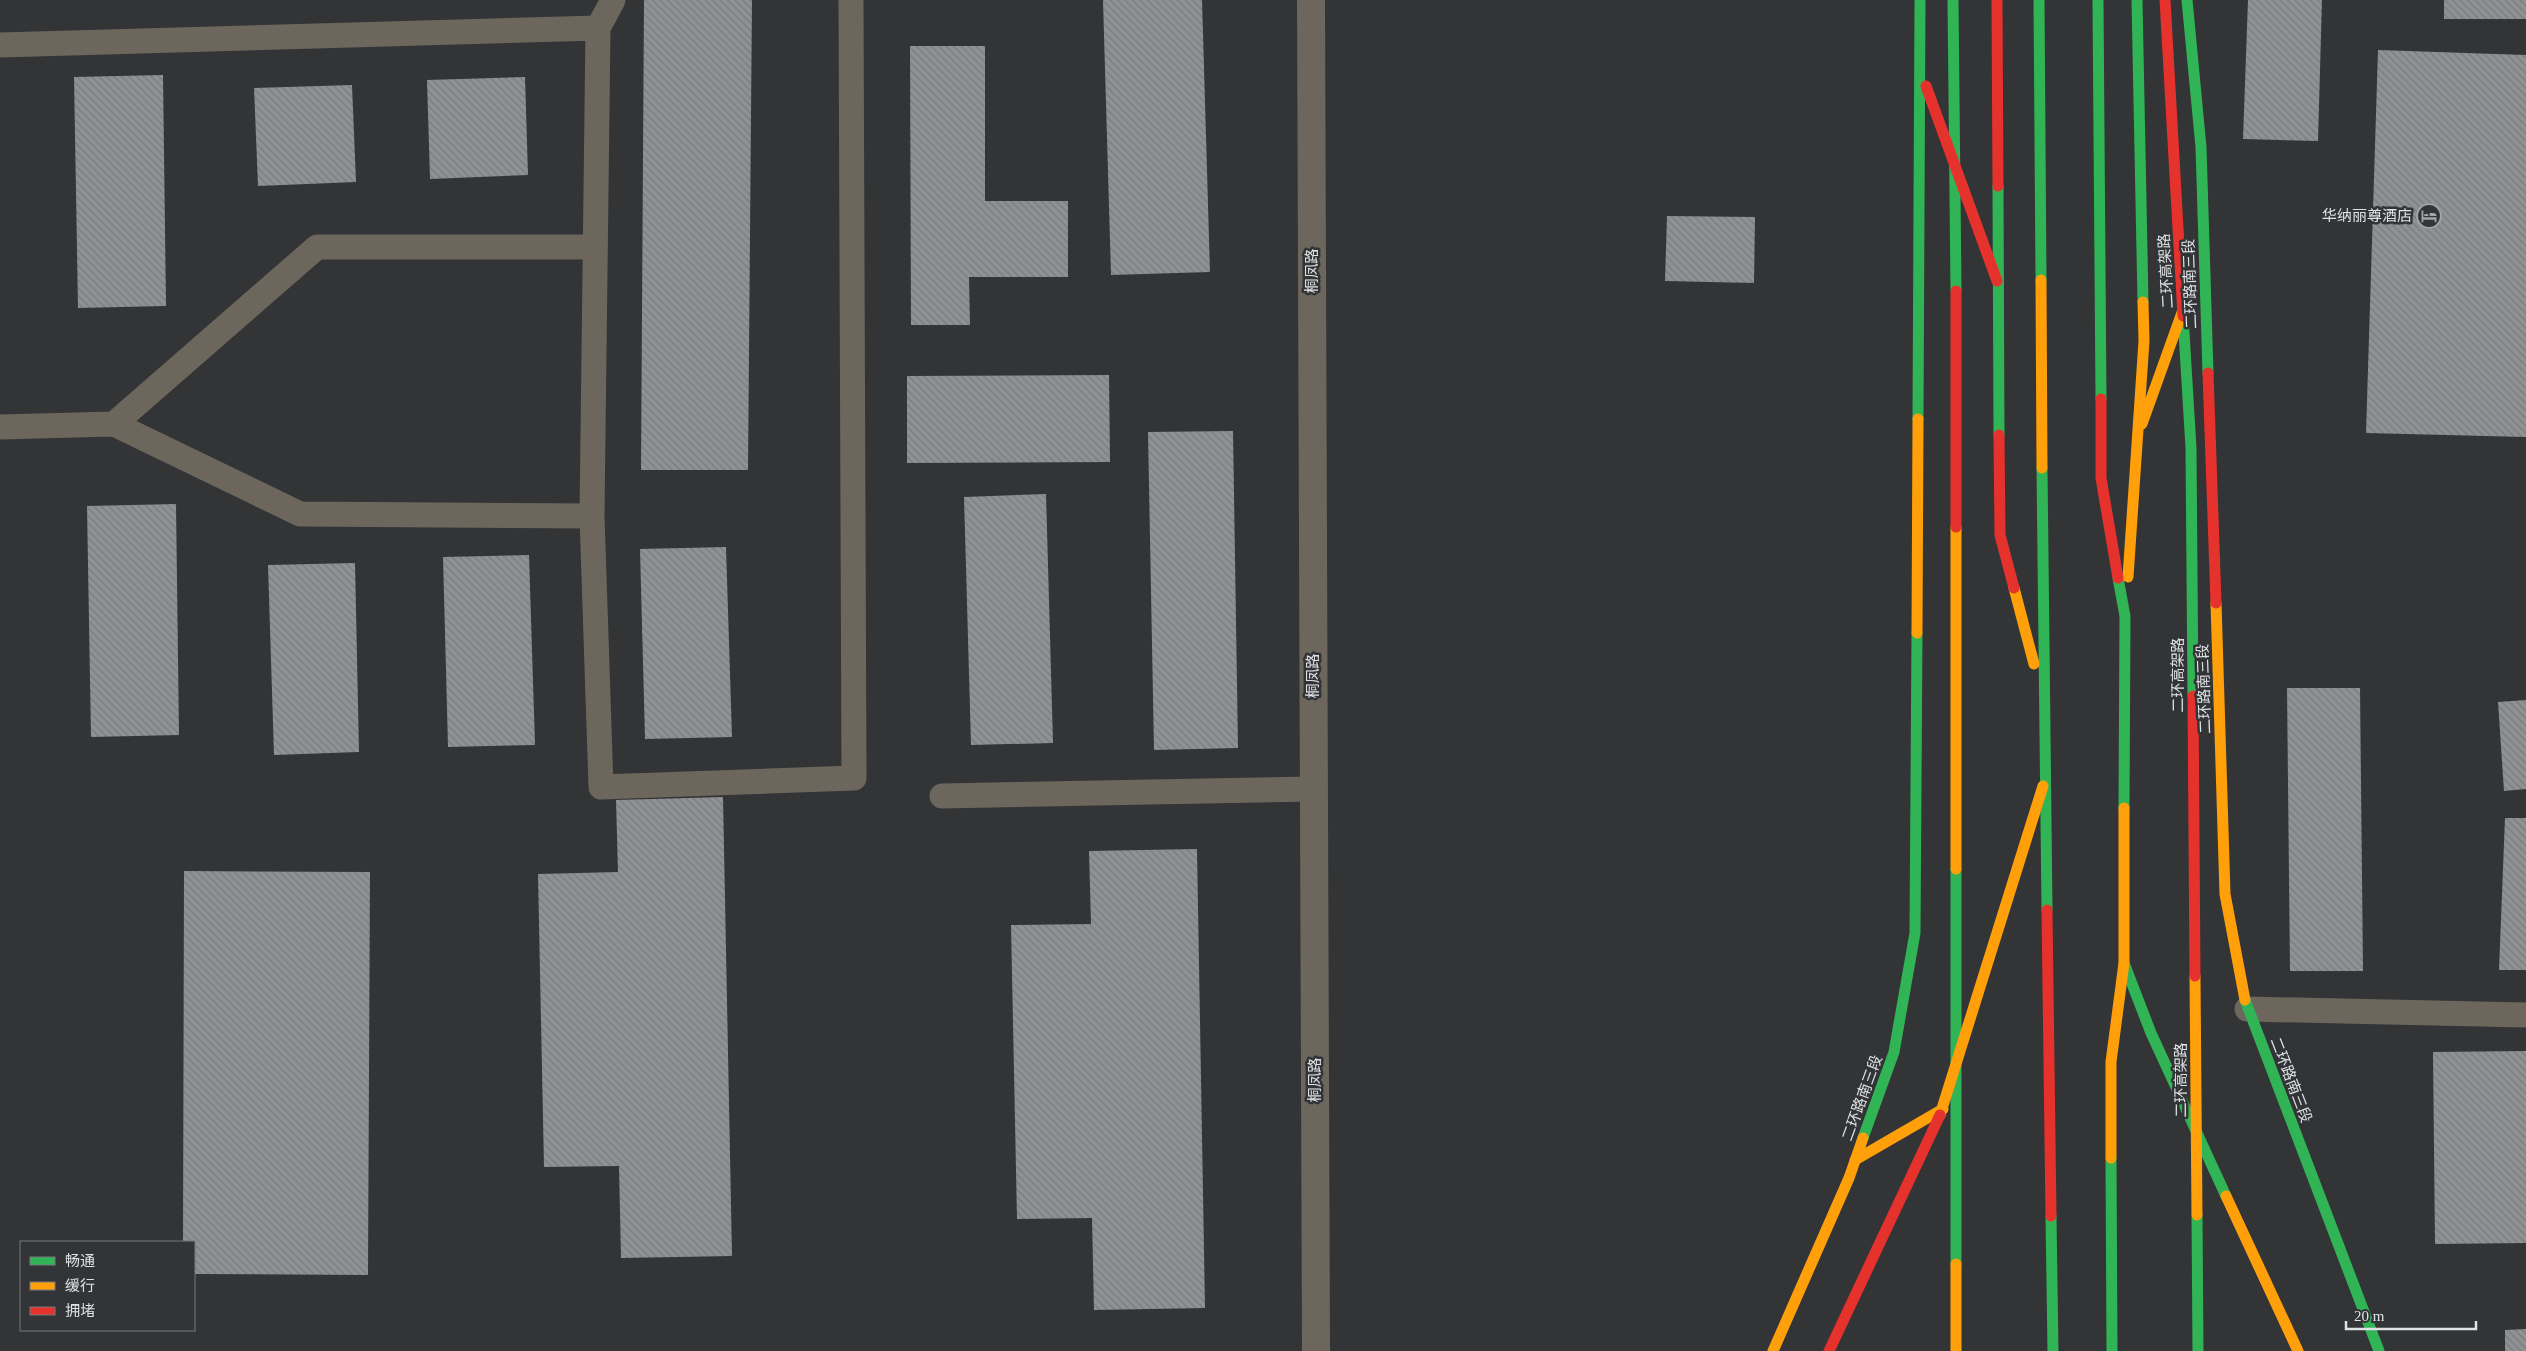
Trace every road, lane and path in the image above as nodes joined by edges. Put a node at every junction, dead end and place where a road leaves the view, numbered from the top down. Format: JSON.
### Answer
{"nodes":[{"id":1,"x":613,"y":0,"type":"edge"},
{"id":2,"x":851,"y":0,"type":"edge"},
{"id":3,"x":1311,"y":0,"type":"edge"},
{"id":4,"x":1920,"y":0,"type":"edge"},
{"id":5,"x":1953,"y":0,"type":"edge"},
{"id":6,"x":1997,"y":0,"type":"edge"},
{"id":7,"x":2039,"y":0,"type":"edge"},
{"id":8,"x":2098,"y":0,"type":"edge"},
{"id":9,"x":2137,"y":0,"type":"edge"},
{"id":10,"x":2165,"y":0,"type":"edge"},
{"id":11,"x":2187,"y":0,"type":"edge"},
{"id":12,"x":598,"y":28,"type":"junction"},
{"id":13,"x":0,"y":45,"type":"edge"},
{"id":14,"x":1920,"y":68,"type":"junction"},
{"id":15,"x":595,"y":247,"type":"junction"},
{"id":16,"x":2204,"y":250,"type":"junction"},
{"id":17,"x":1999,"y":285,"type":"junction"},
{"id":18,"x":114,"y":424,"type":"junction"},
{"id":19,"x":0,"y":427,"type":"edge"},
{"id":20,"x":2139,"y":432,"type":"junction"},
{"id":21,"x":592,"y":516,"type":"junction"},
{"id":22,"x":2125,"y":616,"type":"junction"},
{"id":23,"x":2044,"y":705,"type":"junction"},
{"id":24,"x":2045,"y":778,"type":"junction"},
{"id":25,"x":1314,"y":789,"type":"junction"},
{"id":26,"x":942,"y":796,"type":"dead end"},
{"id":27,"x":2124,"y":963,"type":"junction"},
{"id":28,"x":2247,"y":1009,"type":"junction"},
{"id":29,"x":2526,"y":1014,"type":"edge"},
{"id":30,"x":1943,"y":1109,"type":"junction"},
{"id":31,"x":1855,"y":1160,"type":"junction"},
{"id":32,"x":1316,"y":1351,"type":"edge"},
{"id":33,"x":1773,"y":1351,"type":"edge"},
{"id":34,"x":1829,"y":1351,"type":"edge"},
{"id":35,"x":1956,"y":1351,"type":"edge"},
{"id":36,"x":2053,"y":1351,"type":"edge"},
{"id":37,"x":2112,"y":1351,"type":"edge"},
{"id":38,"x":2198,"y":1351,"type":"edge"},
{"id":39,"x":2298,"y":1351,"type":"edge"},
{"id":40,"x":2379,"y":1351,"type":"edge"}],
"edges":[{"from":1,"to":12,"type":"lane"},
{"from":2,"to":21,"type":"lane"},
{"from":3,"to":25,"type":"street","name":"桐凤路"},
{"from":4,"to":14,"type":"main road","name":"二环路南三段"},
{"from":5,"to":35,"type":"main road"},
{"from":6,"to":17,"type":"main road"},
{"from":7,"to":23,"type":"main road"},
{"from":8,"to":22,"type":"main road"},
{"from":9,"to":20,"type":"main road"},
{"from":10,"to":38,"type":"main road","name":"二环高架路"},
{"from":11,"to":16,"type":"main road","name":"二环路南三段"},
{"from":12,"to":13,"type":"lane"},
{"from":12,"to":15,"type":"lane"},
{"from":14,"to":17,"type":"main road"},
{"from":14,"to":31,"type":"main road","name":"二环路南三段"},
{"from":15,"to":18,"type":"lane"},
{"from":15,"to":21,"type":"lane"},
{"from":16,"to":20,"type":"main road"},
{"from":16,"to":28,"type":"main road","name":"二环路南三段"},
{"from":17,"to":23,"type":"main road"},
{"from":18,"to":19,"type":"lane"},
{"from":18,"to":21,"type":"lane"},
{"from":20,"to":22,"type":"main road"},
{"from":22,"to":27,"type":"main road"},
{"from":23,"to":24,"type":"main road"},
{"from":24,"to":30,"type":"main road"},
{"from":24,"to":36,"type":"main road"},
{"from":25,"to":26,"type":"lane"},
{"from":25,"to":32,"type":"street","name":"桐凤路"},
{"from":27,"to":37,"type":"main road"},
{"from":27,"to":39,"type":"main road"},
{"from":28,"to":29,"type":"lane"},
{"from":28,"to":40,"type":"main road","name":"二环路南三段"},
{"from":30,"to":31,"type":"main road"},
{"from":30,"to":34,"type":"main road"},
{"from":31,"to":33,"type":"main road","name":"二环路南三段"}]}
